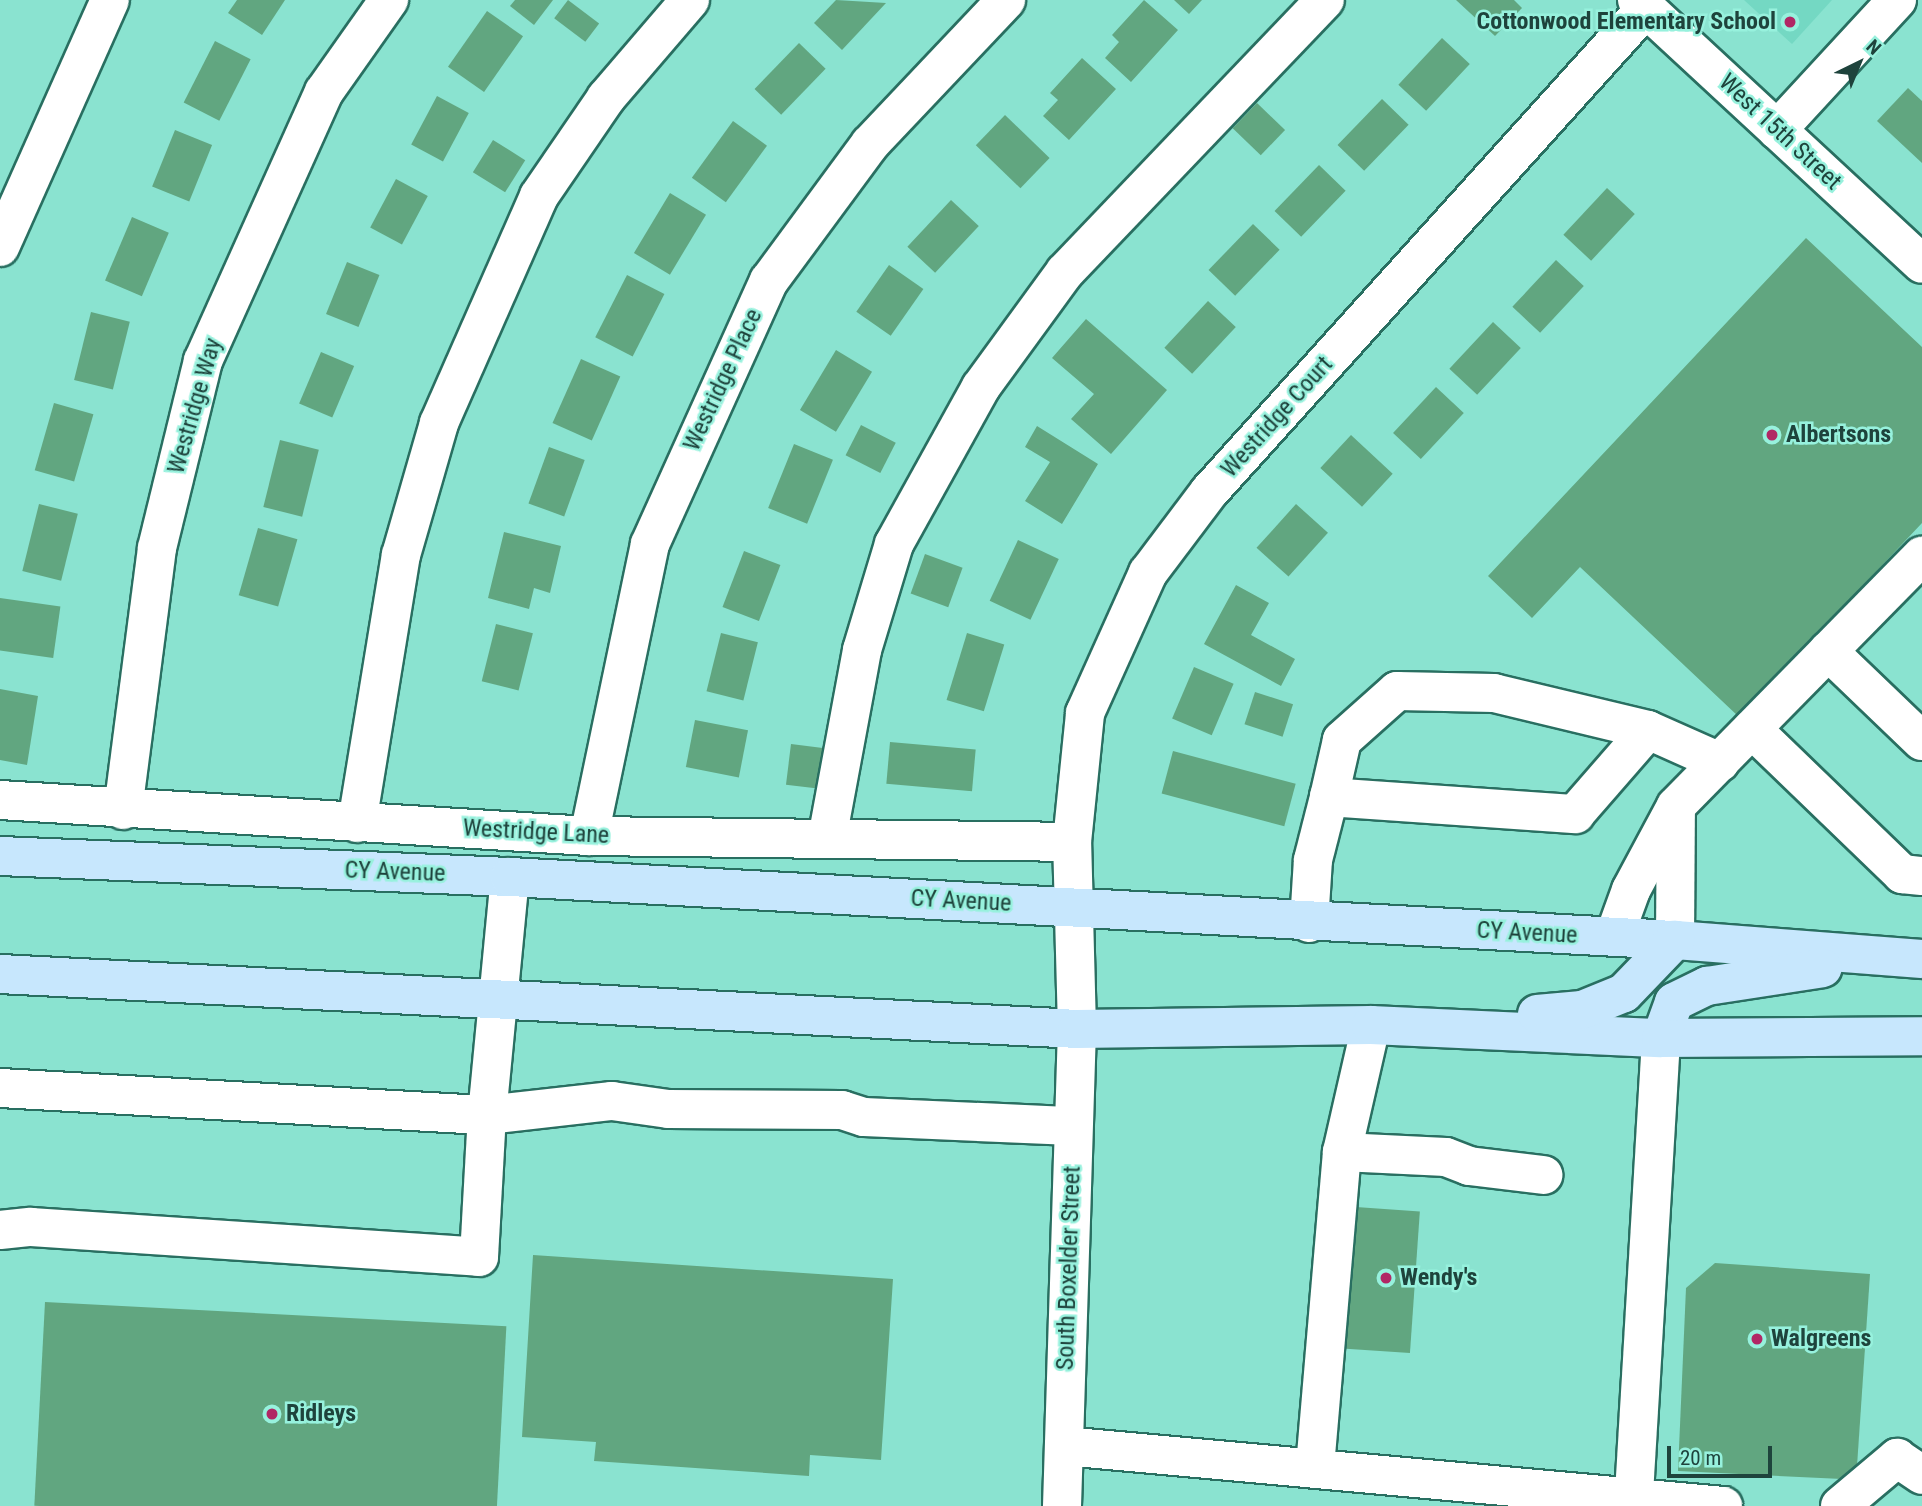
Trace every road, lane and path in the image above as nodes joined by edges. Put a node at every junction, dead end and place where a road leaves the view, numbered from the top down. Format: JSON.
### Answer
{"nodes":[{"id":1,"x":110,"y":0,"type":"edge"},
{"id":2,"x":389,"y":0,"type":"edge"},
{"id":3,"x":690,"y":0,"type":"edge"},
{"id":4,"x":1006,"y":0,"type":"edge"},
{"id":5,"x":1325,"y":0,"type":"edge"},
{"id":6,"x":1897,"y":0,"type":"edge"},
{"id":7,"x":1642,"y":4,"type":"edge"},
{"id":8,"x":1777,"y":130,"type":"junction"},
{"id":9,"x":0,"y":247,"type":"edge"},
{"id":10,"x":1922,"y":264,"type":"edge"},
{"id":11,"x":1915,"y":577,"type":"edge"},
{"id":12,"x":1829,"y":651,"type":"junction"},
{"id":13,"x":1752,"y":729,"type":"junction"},
{"id":14,"x":1648,"y":730,"type":"junction"},
{"id":15,"x":1922,"y":741,"type":"edge"},
{"id":16,"x":1720,"y":762,"type":"junction"},
{"id":17,"x":1329,"y":797,"type":"junction"},
{"id":18,"x":0,"y":800,"type":"edge"},
{"id":19,"x":1676,"y":806,"type":"junction"},
{"id":20,"x":122,"y":810,"type":"junction"},
{"id":21,"x":357,"y":823,"type":"junction"},
{"id":22,"x":589,"y":836,"type":"junction"},
{"id":23,"x":827,"y":839,"type":"junction"},
{"id":24,"x":1072,"y":842,"type":"junction"},
{"id":25,"x":0,"y":856,"type":"edge"},
{"id":26,"x":1922,"y":876,"type":"edge"},
{"id":27,"x":510,"y":877,"type":"junction"},
{"id":28,"x":1076,"y":908,"type":"junction"},
{"id":29,"x":1309,"y":923,"type":"junction"},
{"id":30,"x":1614,"y":937,"type":"junction"},
{"id":31,"x":1675,"y":940,"type":"junction"},
{"id":32,"x":1863,"y":951,"type":"junction"},
{"id":33,"x":1922,"y":958,"type":"edge"},
{"id":34,"x":0,"y":974,"type":"edge"},
{"id":35,"x":498,"y":996,"type":"junction"},
{"id":36,"x":1371,"y":1025,"type":"junction"},
{"id":37,"x":1077,"y":1029,"type":"junction"},
{"id":38,"x":1922,"y":1036,"type":"edge"},
{"id":39,"x":1661,"y":1038,"type":"junction"},
{"id":40,"x":0,"y":1088,"type":"edge"},
{"id":41,"x":487,"y":1115,"type":"junction"},
{"id":42,"x":1073,"y":1126,"type":"junction"},
{"id":43,"x":1342,"y":1152,"type":"junction"},
{"id":44,"x":1543,"y":1175,"type":"dead end"},
{"id":45,"x":0,"y":1230,"type":"edge"},
{"id":46,"x":1064,"y":1446,"type":"junction"},
{"id":47,"x":1909,"y":1466,"type":"edge"},
{"id":48,"x":1315,"y":1467,"type":"junction"},
{"id":49,"x":1634,"y":1494,"type":"junction"},
{"id":50,"x":1062,"y":1506,"type":"edge"},
{"id":51,"x":1723,"y":1506,"type":"edge"},
{"id":52,"x":1840,"y":1506,"type":"edge"}],
"edges":[{"from":1,"to":9,"type":"street"},
{"from":2,"to":20,"type":"street","name":"Westridge Way"},
{"from":3,"to":21,"type":"street"},
{"from":4,"to":22,"type":"street","name":"Westridge Place"},
{"from":5,"to":23,"type":"street"},
{"from":6,"to":8,"type":"street"},
{"from":7,"to":8,"type":"street","name":"West 15th Street"},
{"from":7,"to":24,"type":"street","name":"Westridge Court"},
{"from":8,"to":10,"type":"street","name":"West 15th Street"},
{"from":11,"to":12,"type":"street"},
{"from":12,"to":13,"type":"street"},
{"from":12,"to":15,"type":"street"},
{"from":13,"to":16,"type":"street"},
{"from":13,"to":26,"type":"street"},
{"from":14,"to":16,"type":"street"},
{"from":14,"to":17,"type":"street"},
{"from":14,"to":17,"type":"street"},
{"from":16,"to":19,"type":"street"},
{"from":17,"to":29,"type":"street"},
{"from":18,"to":20,"type":"street","name":"Westridge Lane"},
{"from":19,"to":30,"type":"street"},
{"from":19,"to":31,"type":"street"},
{"from":20,"to":21,"type":"street","name":"Westridge Lane"},
{"from":21,"to":22,"type":"street","name":"Westridge Lane"},
{"from":22,"to":23,"type":"street","name":"Westridge Lane"},
{"from":23,"to":24,"type":"street","name":"Westridge Lane"},
{"from":24,"to":28,"type":"street","name":"Westridge Court"},
{"from":25,"to":27,"type":"main road","name":"CY Avenue"},
{"from":27,"to":28,"type":"main road","name":"CY Avenue"},
{"from":27,"to":35,"type":"street"},
{"from":28,"to":29,"type":"main road","name":"CY Avenue"},
{"from":28,"to":37,"type":"street","name":"Westridge Court"},
{"from":29,"to":30,"type":"main road","name":"CY Avenue"},
{"from":30,"to":31,"type":"main road","name":"CY Avenue"},
{"from":31,"to":32,"type":"main road","name":"CY Avenue"},
{"from":31,"to":36,"type":"main road"},
{"from":32,"to":33,"type":"main road","name":"CY Avenue"},
{"from":32,"to":39,"type":"main road"},
{"from":34,"to":35,"type":"main road"},
{"from":35,"to":37,"type":"main road"},
{"from":35,"to":41,"type":"street"},
{"from":36,"to":37,"type":"main road"},
{"from":36,"to":39,"type":"main road"},
{"from":36,"to":43,"type":"street"},
{"from":37,"to":42,"type":"street","name":"South Boxelder Street"},
{"from":38,"to":39,"type":"main road"},
{"from":39,"to":49,"type":"street"},
{"from":40,"to":41,"type":"street"},
{"from":41,"to":42,"type":"street"},
{"from":41,"to":45,"type":"street"},
{"from":42,"to":46,"type":"street","name":"South Boxelder Street"},
{"from":43,"to":44,"type":"street"},
{"from":43,"to":48,"type":"street"},
{"from":46,"to":48,"type":"street"},
{"from":46,"to":50,"type":"street","name":"South Boxelder Street"},
{"from":47,"to":52,"type":"street"},
{"from":48,"to":49,"type":"street"},
{"from":49,"to":51,"type":"street"}]}
